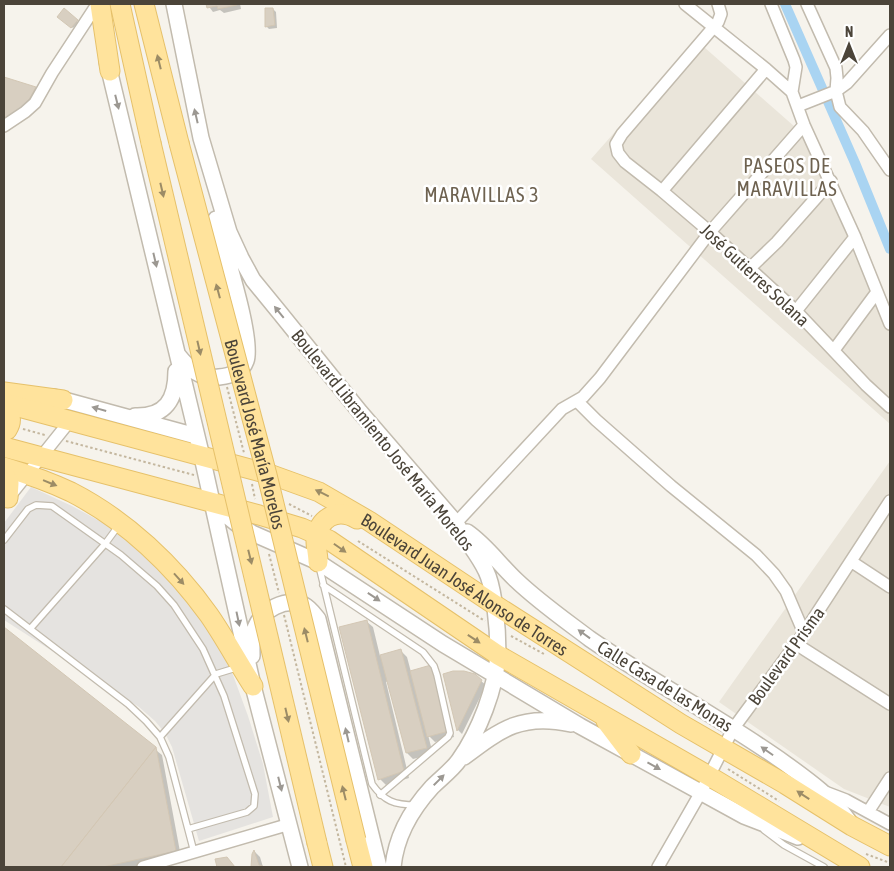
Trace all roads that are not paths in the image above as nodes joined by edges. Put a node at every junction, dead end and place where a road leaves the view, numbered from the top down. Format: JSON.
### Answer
{"nodes":[{"id":1,"x":120,"y":4,"type":"edge"},
{"id":2,"x":144,"y":4,"type":"edge"},
{"id":3,"x":174,"y":4,"type":"edge"},
{"id":4,"x":684,"y":4,"type":"edge"},
{"id":5,"x":718,"y":4,"type":"edge"},
{"id":6,"x":771,"y":4,"type":"edge"},
{"id":7,"x":807,"y":4,"type":"edge"},
{"id":8,"x":95,"y":6,"type":"edge"},
{"id":9,"x":715,"y":26,"type":"junction"},
{"id":10,"x":890,"y":35,"type":"edge"},
{"id":11,"x":766,"y":68,"type":"junction"},
{"id":12,"x":110,"y":71,"type":"joint"},
{"id":13,"x":792,"y":92,"type":"junction"},
{"id":14,"x":834,"y":92,"type":"junction"},
{"id":15,"x":798,"y":106,"type":"junction"},
{"id":16,"x":804,"y":125,"type":"junction"},
{"id":17,"x":4,"y":126,"type":"edge"},
{"id":18,"x":201,"y":138,"type":"junction"},
{"id":19,"x":890,"y":170,"type":"edge"},
{"id":20,"x":831,"y":181,"type":"junction"},
{"id":21,"x":662,"y":191,"type":"junction"},
{"id":22,"x":710,"y":232,"type":"junction"},
{"id":23,"x":855,"y":237,"type":"junction"},
{"id":24,"x":750,"y":268,"type":"junction"},
{"id":25,"x":877,"y":292,"type":"junction"},
{"id":26,"x":796,"y":311,"type":"junction"},
{"id":27,"x":890,"y":324,"type":"edge"},
{"id":28,"x":834,"y":350,"type":"junction"},
{"id":29,"x":176,"y":352,"type":"junction"},
{"id":30,"x":4,"y":383,"type":"edge"},
{"id":31,"x":4,"y":392,"type":"edge"},
{"id":32,"x":63,"y":400,"type":"junction"},
{"id":33,"x":577,"y":401,"type":"junction"},
{"id":34,"x":4,"y":403,"type":"edge"},
{"id":35,"x":890,"y":407,"type":"edge"},
{"id":36,"x":121,"y":416,"type":"junction"},
{"id":37,"x":69,"y":422,"type":"junction"},
{"id":38,"x":196,"y":436,"type":"junction"},
{"id":39,"x":4,"y":447,"type":"edge"},
{"id":40,"x":41,"y":457,"type":"junction"},
{"id":41,"x":202,"y":457,"type":"junction"},
{"id":42,"x":4,"y":468,"type":"edge"},
{"id":43,"x":4,"y":474,"type":"edge"},
{"id":44,"x":27,"y":475,"type":"junction"},
{"id":45,"x":6,"y":501,"type":"edge"},
{"id":46,"x":890,"y":501,"type":"edge"},
{"id":47,"x":212,"y":504,"type":"junction"},
{"id":48,"x":120,"y":524,"type":"junction"},
{"id":49,"x":456,"y":524,"type":"junction"},
{"id":50,"x":321,"y":528,"type":"junction"},
{"id":51,"x":4,"y":540,"type":"edge"},
{"id":52,"x":105,"y":544,"type":"junction"},
{"id":53,"x":318,"y":562,"type":"junction"},
{"id":54,"x":852,"y":562,"type":"junction"},
{"id":55,"x":437,"y":567,"type":"junction"},
{"id":56,"x":323,"y":585,"type":"junction"},
{"id":57,"x":890,"y":587,"type":"edge"},
{"id":58,"x":495,"y":606,"type":"junction"},
{"id":59,"x":4,"y":609,"type":"edge"},
{"id":60,"x":30,"y":629,"type":"junction"},
{"id":61,"x":804,"y":633,"type":"junction"},
{"id":62,"x":796,"y":644,"type":"junction"},
{"id":63,"x":498,"y":655,"type":"junction"},
{"id":64,"x":240,"y":667,"type":"junction"},
{"id":65,"x":216,"y":674,"type":"junction"},
{"id":66,"x":495,"y":675,"type":"junction"},
{"id":67,"x":253,"y":686,"type":"junction"},
{"id":68,"x":890,"y":704,"type":"edge"},
{"id":69,"x":599,"y":712,"type":"junction"},
{"id":70,"x":580,"y":726,"type":"junction"},
{"id":71,"x":733,"y":728,"type":"junction"},
{"id":72,"x":160,"y":737,"type":"junction"},
{"id":73,"x":631,"y":754,"type":"junction"},
{"id":74,"x":459,"y":760,"type":"junction"},
{"id":75,"x":713,"y":769,"type":"junction"},
{"id":76,"x":890,"y":778,"type":"edge"},
{"id":77,"x":821,"y":791,"type":"junction"},
{"id":78,"x":380,"y":795,"type":"junction"},
{"id":79,"x":416,"y":805,"type":"junction"},
{"id":80,"x":868,"y":812,"type":"junction"},
{"id":81,"x":744,"y":816,"type":"junction"},
{"id":82,"x":290,"y":824,"type":"junction"},
{"id":83,"x":890,"y":824,"type":"edge"},
{"id":84,"x":852,"y":826,"type":"junction"},
{"id":85,"x":188,"y":829,"type":"junction"},
{"id":86,"x":890,"y":846,"type":"edge"},
{"id":87,"x":830,"y":849,"type":"junction"},
{"id":88,"x":194,"y":852,"type":"junction"},
{"id":89,"x":860,"y":859,"type":"edge"},
{"id":90,"x":144,"y":867,"type":"edge"},
{"id":91,"x":300,"y":867,"type":"edge"},
{"id":92,"x":323,"y":867,"type":"edge"},
{"id":93,"x":362,"y":867,"type":"edge"},
{"id":94,"x":379,"y":867,"type":"edge"},
{"id":95,"x":393,"y":867,"type":"edge"},
{"id":96,"x":658,"y":867,"type":"edge"},
{"id":97,"x":824,"y":867,"type":"edge"}],
"edges":[{"from":1,"to":92,"type":"main road","name":"Boulevard José María Morelos","one_way":true,"bridge":true},
{"from":93,"to":2,"type":"main road","name":"Boulevard José María Morelos","one_way":true,"bridge":true},
{"from":18,"to":3,"type":"street","name":"Boulevard Libramiento José María Morelos","one_way":true},
{"from":4,"to":9,"type":"street"},
{"from":5,"to":9,"type":"street"},
{"from":6,"to":13,"type":"street"},
{"from":7,"to":14,"type":"street"},
{"from":8,"to":12,"type":"main road"},
{"from":8,"to":17,"type":"street"},
{"from":9,"to":11,"type":"street"},
{"from":9,"to":21,"type":"street","name":"José Gutierres Solana"},
{"from":10,"to":14,"type":"street"},
{"from":11,"to":13,"type":"street"},
{"from":11,"to":21,"type":"street"},
{"from":12,"to":29,"type":"street","one_way":true},
{"from":13,"to":15,"type":"street"},
{"from":14,"to":15,"type":"street"},
{"from":14,"to":19,"type":"street"},
{"from":15,"to":16,"type":"street"},
{"from":16,"to":20,"type":"street"},
{"from":16,"to":22,"type":"street"},
{"from":18,"to":29,"type":"street"},
{"from":49,"to":18,"type":"street","name":"Boulevard Libramiento José María Morelos","one_way":true},
{"from":20,"to":23,"type":"street"},
{"from":20,"to":24,"type":"street"},
{"from":21,"to":22,"type":"street","name":"José Gutierres Solana"},
{"from":22,"to":24,"type":"street","name":"José Gutierres Solana"},
{"from":22,"to":33,"type":"street"},
{"from":23,"to":25,"type":"street"},
{"from":23,"to":26,"type":"street"},
{"from":24,"to":26,"type":"street","name":"José Gutierres Solana"},
{"from":25,"to":27,"type":"street"},
{"from":25,"to":28,"type":"street"},
{"from":26,"to":28,"type":"street","name":"José Gutierres Solana"},
{"from":28,"to":35,"type":"street","name":"José Gutierres Solana"},
{"from":29,"to":36,"type":"street"},
{"from":29,"to":38,"type":"street"},
{"from":30,"to":32,"type":"street"},
{"from":31,"to":32,"type":"main road"},
{"from":36,"to":32,"type":"street","one_way":true},
{"from":33,"to":49,"type":"street"},
{"from":33,"to":61,"type":"street"},
{"from":34,"to":37,"type":"main road","name":"Boulevard Juan José Alonso de Torres"},
{"from":36,"to":38,"type":"street"},
{"from":37,"to":40,"type":"street"},
{"from":37,"to":41,"type":"main road","name":"Boulevard Juan José Alonso de Torres"},
{"from":38,"to":41,"type":"street"},
{"from":39,"to":40,"type":"main road","name":"Boulevard Juan José Alonso de Torres"},
{"from":40,"to":44,"type":"street"},
{"from":40,"to":47,"type":"main road","name":"Boulevard Juan José Alonso de Torres"},
{"from":41,"to":47,"type":"street"},
{"from":55,"to":41,"type":"main road","name":"Boulevard Juan José Alonso de Torres","one_way":true},
{"from":42,"to":44,"type":"main road"},
{"from":43,"to":45,"type":"main road"},
{"from":44,"to":45,"type":"street"},
{"from":44,"to":48,"type":"main road","one_way":true},
{"from":46,"to":54,"type":"street","name":"Boulevard Prisma"},
{"from":47,"to":50,"type":"main road","name":"Boulevard Juan José Alonso de Torres"},
{"from":47,"to":53,"type":"street"},
{"from":47,"to":67,"type":"street","one_way":true},
{"from":48,"to":52,"type":"lane"},
{"from":48,"to":64,"type":"main road","one_way":true},
{"from":49,"to":58,"type":"street","name":"Boulevard Libramiento José María Morelos"},
{"from":71,"to":49,"type":"street","name":"Calle Casa de las Monas","one_way":true},
{"from":50,"to":53,"type":"main road"},
{"from":50,"to":55,"type":"main road"},
{"from":50,"to":63,"type":"main road","name":"Boulevard Juan José Alonso de Torres","one_way":true},
{"from":51,"to":52,"type":"lane"},
{"from":52,"to":60,"type":"lane"},
{"from":52,"to":65,"type":"lane"},
{"from":53,"to":56,"type":"lane"},
{"from":53,"to":66,"type":"street","one_way":true},
{"from":54,"to":57,"type":"street"},
{"from":54,"to":61,"type":"street","name":"Boulevard Prisma"},
{"from":55,"to":58,"type":"main road","name":"Boulevard Juan José Alonso de Torres"},
{"from":56,"to":78,"type":"lane"},
{"from":56,"to":78,"type":"lane"},
{"from":58,"to":63,"type":"street","name":"Boulevard Libramiento José María Morelos"},
{"from":58,"to":75,"type":"main road","name":"Boulevard Juan José Alonso de Torres"},
{"from":59,"to":60,"type":"lane"},
{"from":60,"to":72,"type":"lane"},
{"from":61,"to":62,"type":"street","name":"Boulevard Prisma"},
{"from":62,"to":68,"type":"street"},
{"from":62,"to":71,"type":"street","name":"Boulevard Prisma"},
{"from":63,"to":66,"type":"street","name":"Boulevard Libramiento José María Morelos"},
{"from":63,"to":69,"type":"main road","name":"Boulevard Juan José Alonso de Torres"},
{"from":64,"to":65,"type":"lane"},
{"from":64,"to":67,"type":"main road"},
{"from":65,"to":72,"type":"lane"},
{"from":65,"to":85,"type":"lane"},
{"from":66,"to":70,"type":"street"},
{"from":66,"to":74,"type":"street","name":"Boulevard Libramiento José María Morelos"},
{"from":67,"to":82,"type":"street","one_way":true},
{"from":94,"to":67,"type":"street","one_way":true},
{"from":69,"to":73,"type":"main road"},
{"from":69,"to":75,"type":"main road","name":"Boulevard Juan José Alonso de Torres"},
{"from":70,"to":73,"type":"street"},
{"from":70,"to":74,"type":"street"},
{"from":71,"to":75,"type":"street","name":"Boulevard Prisma"},
{"from":77,"to":71,"type":"street","name":"Calle Casa de las Monas","one_way":true},
{"from":72,"to":85,"type":"lane"},
{"from":73,"to":75,"type":"street","one_way":true},
{"from":79,"to":74,"type":"street","name":"Boulevard Libramiento José María Morelos","one_way":true},
{"from":75,"to":81,"type":"street"},
{"from":84,"to":75,"type":"main road","name":"Boulevard Juan José Alonso de Torres","one_way":true},
{"from":75,"to":87,"type":"main road","name":"Boulevard Juan José Alonso de Torres"},
{"from":75,"to":96,"type":"street","name":"Boulevard Prisma"},
{"from":76,"to":80,"type":"street"},
{"from":77,"to":80,"type":"street","name":"Calle Casa de las Monas"},
{"from":77,"to":84,"type":"street"},
{"from":78,"to":79,"type":"lane"},
{"from":79,"to":95,"type":"street","name":"Boulevard Libramiento José María Morelos"},
{"from":80,"to":83,"type":"street","name":"Calle Casa de las Monas"},
{"from":81,"to":87,"type":"street"},
{"from":81,"to":97,"type":"lane"},
{"from":82,"to":88,"type":"street"},
{"from":82,"to":91,"type":"street"},
{"from":84,"to":86,"type":"main road","name":"Boulevard Juan José Alonso de Torres"},
{"from":85,"to":88,"type":"lane"},
{"from":87,"to":89,"type":"main road","name":"Boulevard Juan José Alonso de Torres"},
{"from":88,"to":90,"type":"street"}]}
